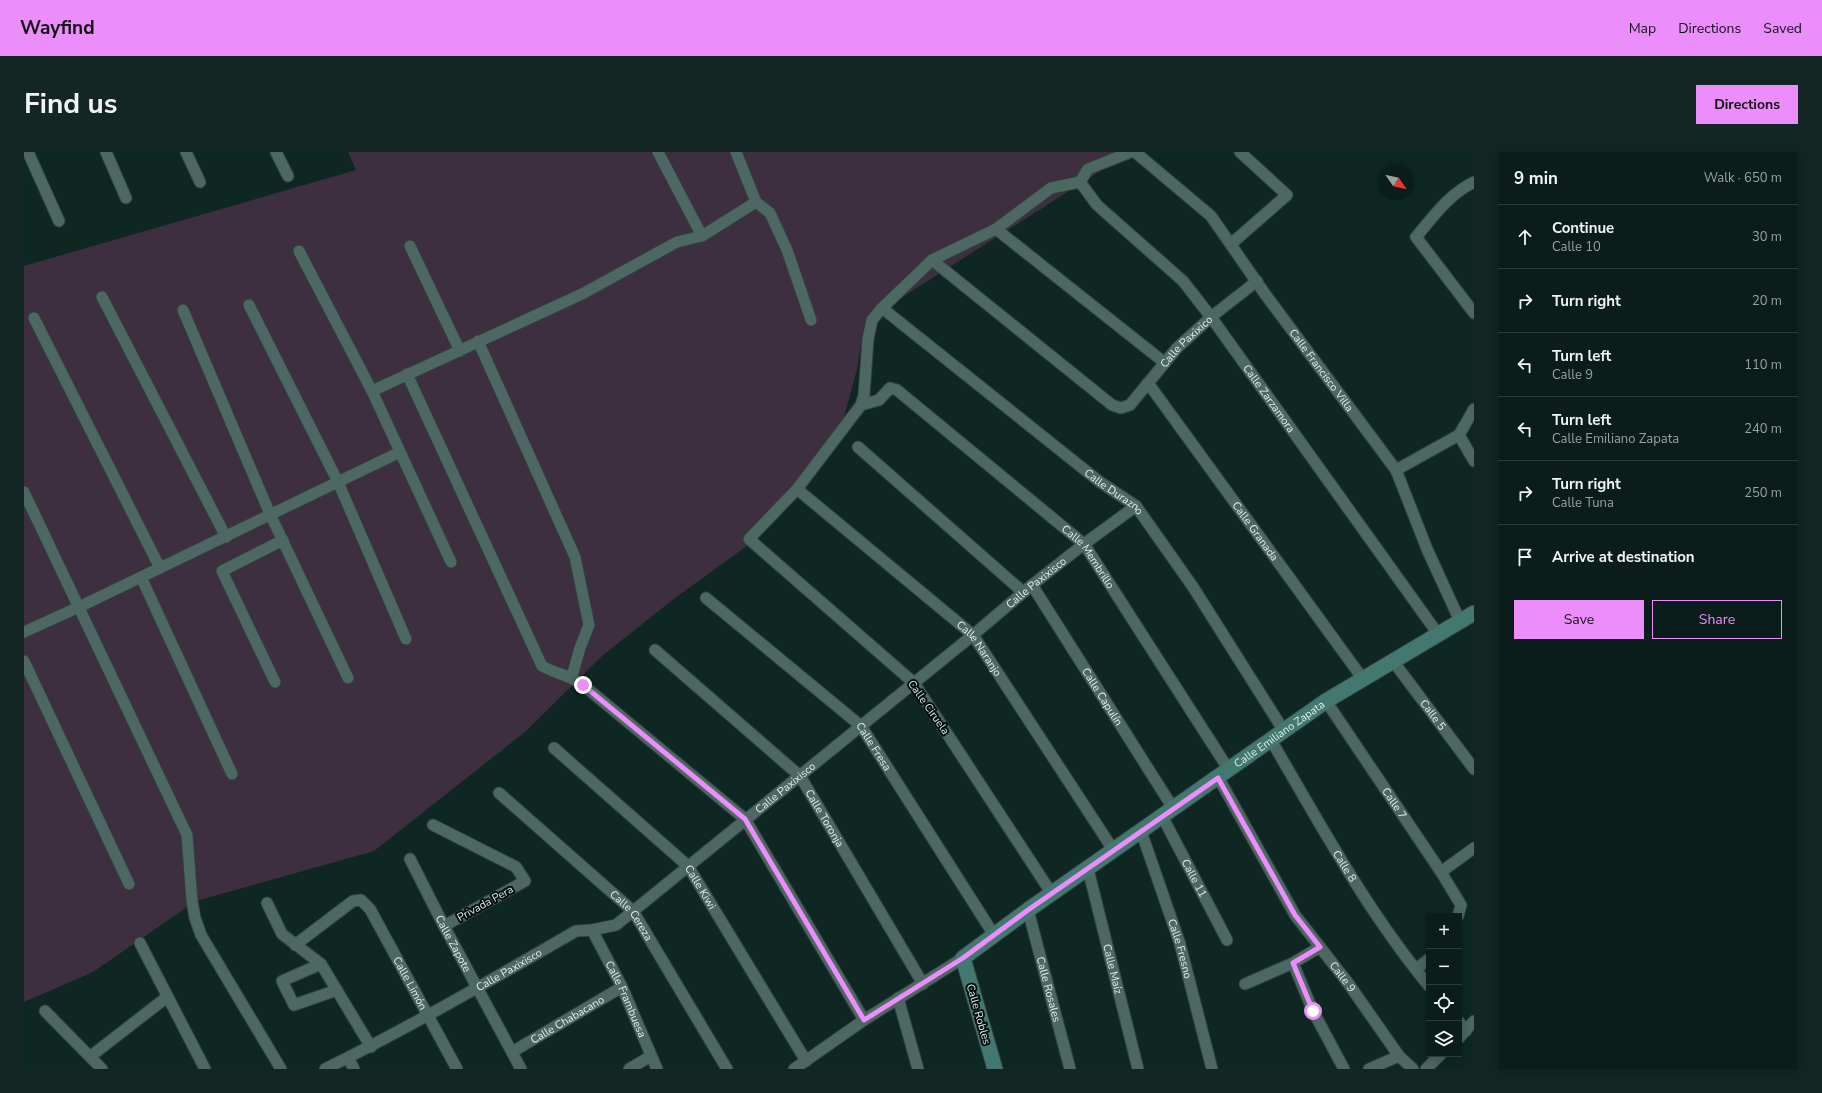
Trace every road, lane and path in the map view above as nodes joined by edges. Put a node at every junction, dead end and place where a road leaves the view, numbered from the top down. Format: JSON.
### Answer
{"nodes":[{"id":1,"x":28,"y":152,"type":"edge"},
{"id":2,"x":106,"y":152,"type":"edge"},
{"id":3,"x":186,"y":152,"type":"edge"},
{"id":4,"x":276,"y":152,"type":"edge"},
{"id":5,"x":658,"y":152,"type":"edge"},
{"id":6,"x":736,"y":152,"type":"edge"},
{"id":7,"x":1131,"y":152,"type":"edge"},
{"id":8,"x":1135,"y":152,"type":"edge"},
{"id":9,"x":1240,"y":152,"type":"edge"},
{"id":10,"x":288,"y":176,"type":"dead end"},
{"id":11,"x":200,"y":182,"type":"dead end"},
{"id":12,"x":1080,"y":182,"type":"junction"},
{"id":13,"x":1474,"y":182,"type":"edge"},
{"id":14,"x":126,"y":198,"type":"dead end"},
{"id":15,"x":756,"y":202,"type":"junction"},
{"id":16,"x":59,"y":221,"type":"dead end"},
{"id":17,"x":996,"y":229,"type":"junction"},
{"id":18,"x":702,"y":236,"type":"junction"},
{"id":19,"x":1231,"y":244,"type":"junction"},
{"id":20,"x":410,"y":246,"type":"dead end"},
{"id":21,"x":299,"y":251,"type":"dead end"},
{"id":22,"x":932,"y":260,"type":"junction"},
{"id":23,"x":1257,"y":281,"type":"junction"},
{"id":24,"x":102,"y":297,"type":"dead end"},
{"id":25,"x":249,"y":305,"type":"dead end"},
{"id":26,"x":882,"y":308,"type":"junction"},
{"id":27,"x":183,"y":310,"type":"dead end"},
{"id":28,"x":1474,"y":313,"type":"edge"},
{"id":29,"x":1211,"y":317,"type":"junction"},
{"id":30,"x":34,"y":318,"type":"dead end"},
{"id":31,"x":811,"y":320,"type":"dead end"},
{"id":32,"x":478,"y":341,"type":"junction"},
{"id":33,"x":460,"y":351,"type":"junction"},
{"id":34,"x":1165,"y":363,"type":"junction"},
{"id":35,"x":407,"y":374,"type":"junction"},
{"id":36,"x":1148,"y":383,"type":"junction"},
{"id":37,"x":372,"y":391,"type":"junction"},
{"id":38,"x":861,"y":405,"type":"junction"},
{"id":39,"x":1474,"y":409,"type":"edge"},
{"id":40,"x":1459,"y":435,"type":"junction"},
{"id":41,"x":858,"y":447,"type":"dead end"},
{"id":42,"x":400,"y":452,"type":"junction"},
{"id":43,"x":1474,"y":461,"type":"edge"},
{"id":44,"x":1396,"y":470,"type":"junction"},
{"id":45,"x":338,"y":482,"type":"junction"},
{"id":46,"x":797,"y":489,"type":"junction"},
{"id":47,"x":24,"y":492,"type":"edge"},
{"id":48,"x":1136,"y":506,"type":"junction"},
{"id":49,"x":270,"y":514,"type":"junction"},
{"id":50,"x":226,"y":537,"type":"junction"},
{"id":51,"x":283,"y":540,"type":"junction"},
{"id":52,"x":1084,"y":544,"type":"junction"},
{"id":53,"x":451,"y":562,"type":"dead end"},
{"id":54,"x":160,"y":568,"type":"junction"},
{"id":55,"x":140,"y":577,"type":"junction"},
{"id":56,"x":1032,"y":585,"type":"junction"},
{"id":57,"x":1023,"y":592,"type":"junction"},
{"id":58,"x":706,"y":598,"type":"dead end"},
{"id":59,"x":79,"y":608,"type":"junction"},
{"id":60,"x":1470,"y":617,"type":"edge"},
{"id":61,"x":24,"y":632,"type":"edge"},
{"id":62,"x":1438,"y":634,"type":"junction"},
{"id":63,"x":973,"y":635,"type":"junction"},
{"id":64,"x":406,"y":639,"type":"dead end"},
{"id":65,"x":655,"y":650,"type":"dead end"},
{"id":66,"x":24,"y":661,"type":"edge"},
{"id":67,"x":1393,"y":661,"type":"junction"},
{"id":68,"x":572,"y":676,"type":"junction"},
{"id":69,"x":348,"y":678,"type":"dead end"},
{"id":70,"x":1363,"y":679,"type":"junction"},
{"id":71,"x":274,"y":682,"type":"dead end"},
{"id":72,"x":914,"y":683,"type":"junction"},
{"id":73,"x":1326,"y":702,"type":"junction"},
{"id":74,"x":861,"y":726,"type":"junction"},
{"id":75,"x":1284,"y":731,"type":"junction"},
{"id":76,"x":1271,"y":740,"type":"junction"},
{"id":77,"x":554,"y":748,"type":"dead end"},
{"id":78,"x":1474,"y":769,"type":"edge"},
{"id":79,"x":232,"y":774,"type":"dead end"},
{"id":80,"x":1223,"y":774,"type":"junction"},
{"id":81,"x":800,"y":776,"type":"junction"},
{"id":82,"x":498,"y":793,"type":"dead end"},
{"id":83,"x":1168,"y":812,"type":"junction"},
{"id":84,"x":745,"y":819,"type":"junction"},
{"id":85,"x":433,"y":825,"type":"dead end"},
{"id":86,"x":1141,"y":831,"type":"junction"},
{"id":87,"x":1474,"y":848,"type":"edge"},
{"id":88,"x":1114,"y":850,"type":"junction"},
{"id":89,"x":410,"y":859,"type":"dead end"},
{"id":90,"x":688,"y":866,"type":"junction"},
{"id":91,"x":1088,"y":869,"type":"junction"},
{"id":92,"x":1442,"y":872,"type":"junction"},
{"id":93,"x":129,"y":884,"type":"dead end"},
{"id":94,"x":1052,"y":894,"type":"junction"},
{"id":95,"x":267,"y":903,"type":"dead end"},
{"id":96,"x":1028,"y":910,"type":"junction"},
{"id":97,"x":633,"y":911,"type":"junction"},
{"id":98,"x":1459,"y":913,"type":"edge"},
{"id":99,"x":444,"y":926,"type":"junction"},
{"id":100,"x":592,"y":930,"type":"junction"},
{"id":101,"x":994,"y":935,"type":"junction"},
{"id":102,"x":1227,"y":940,"type":"dead end"},
{"id":103,"x":140,"y":943,"type":"dead end"},
{"id":104,"x":295,"y":945,"type":"junction"},
{"id":105,"x":1320,"y":947,"type":"junction"},
{"id":106,"x":963,"y":958,"type":"junction"},
{"id":107,"x":1426,"y":961,"type":"edge"},
{"id":108,"x":1293,"y":963,"type":"junction"},
{"id":109,"x":321,"y":964,"type":"junction"},
{"id":110,"x":1416,"y":969,"type":"junction"},
{"id":111,"x":923,"y":984,"type":"junction"},
{"id":112,"x":1245,"y":984,"type":"dead end"},
{"id":113,"x":1428,"y":985,"type":"edge"},
{"id":114,"x":622,"y":987,"type":"junction"},
{"id":115,"x":478,"y":988,"type":"junction"},
{"id":116,"x":337,"y":990,"type":"junction"},
{"id":117,"x":167,"y":997,"type":"junction"},
{"id":118,"x":898,"y":998,"type":"junction"},
{"id":119,"x":45,"y":1011,"type":"dead end"},
{"id":120,"x":428,"y":1016,"type":"junction"},
{"id":121,"x":864,"y":1020,"type":"junction"},
{"id":122,"x":1474,"y":1021,"type":"edge"},
{"id":123,"x":1463,"y":1034,"type":"edge"},
{"id":124,"x":371,"y":1047,"type":"junction"},
{"id":125,"x":512,"y":1052,"type":"junction"},
{"id":126,"x":91,"y":1056,"type":"junction"},
{"id":127,"x":651,"y":1056,"type":"junction"},
{"id":128,"x":1399,"y":1056,"type":"junction"},
{"id":129,"x":1439,"y":1057,"type":"edge"},
{"id":130,"x":348,"y":1058,"type":"junction"},
{"id":131,"x":806,"y":1061,"type":"junction"},
{"id":132,"x":102,"y":1069,"type":"edge"},
{"id":133,"x":205,"y":1069,"type":"edge"},
{"id":134,"x":281,"y":1069,"type":"edge"},
{"id":135,"x":325,"y":1069,"type":"edge"},
{"id":136,"x":354,"y":1069,"type":"edge"},
{"id":137,"x":457,"y":1069,"type":"edge"},
{"id":138,"x":521,"y":1069,"type":"edge"},
{"id":139,"x":628,"y":1069,"type":"edge"},
{"id":140,"x":657,"y":1069,"type":"edge"},
{"id":141,"x":727,"y":1069,"type":"edge"},
{"id":142,"x":794,"y":1069,"type":"edge"},
{"id":143,"x":918,"y":1069,"type":"edge"},
{"id":144,"x":995,"y":1069,"type":"edge"},
{"id":145,"x":1070,"y":1069,"type":"edge"},
{"id":146,"x":1138,"y":1069,"type":"edge"},
{"id":147,"x":1212,"y":1069,"type":"edge"},
{"id":148,"x":1344,"y":1069,"type":"edge"},
{"id":149,"x":1369,"y":1069,"type":"edge"},
{"id":150,"x":1413,"y":1069,"type":"edge"},
{"id":151,"x":1426,"y":1069,"type":"edge"}],
"edges":[{"from":1,"to":16,"type":"street"},
{"from":2,"to":14,"type":"street"},
{"from":3,"to":11,"type":"street"},
{"from":4,"to":10,"type":"street"},
{"from":5,"to":18,"type":"street"},
{"from":6,"to":15,"type":"street"},
{"from":7,"to":12,"type":"street"},
{"from":8,"to":19,"type":"street","name":"Calle Francisco Villa"},
{"from":9,"to":19,"type":"street"},
{"from":12,"to":17,"type":"street"},
{"from":12,"to":29,"type":"street","name":"Calle Zarzamora"},
{"from":13,"to":28,"type":"street"},
{"from":15,"to":18,"type":"street"},
{"from":15,"to":31,"type":"street"},
{"from":17,"to":22,"type":"street"},
{"from":17,"to":34,"type":"street"},
{"from":18,"to":32,"type":"street"},
{"from":19,"to":23,"type":"street","name":"Calle Francisco Villa"},
{"from":20,"to":33,"type":"street"},
{"from":21,"to":37,"type":"street"},
{"from":22,"to":26,"type":"street"},
{"from":22,"to":36,"type":"street","name":"Calle Paxixico"},
{"from":23,"to":29,"type":"street","name":"Calle Paxixico"},
{"from":23,"to":44,"type":"street","name":"Calle Francisco Villa"},
{"from":24,"to":50,"type":"street"},
{"from":25,"to":45,"type":"street"},
{"from":26,"to":38,"type":"street"},
{"from":26,"to":48,"type":"street","name":"Calle Durazno"},
{"from":27,"to":49,"type":"street"},
{"from":29,"to":34,"type":"street","name":"Calle Paxixico"},
{"from":29,"to":62,"type":"street","name":"Calle Zarzamora"},
{"from":30,"to":54,"type":"street"},
{"from":32,"to":33,"type":"street"},
{"from":32,"to":68,"type":"street"},
{"from":33,"to":35,"type":"street"},
{"from":34,"to":36,"type":"street","name":"Calle Paxixico"},
{"from":35,"to":37,"type":"street"},
{"from":35,"to":68,"type":"street"},
{"from":36,"to":70,"type":"street","name":"Calle Granada"},
{"from":37,"to":42,"type":"street"},
{"from":38,"to":46,"type":"street"},
{"from":38,"to":52,"type":"street","name":"Calle Membrillo"},
{"from":39,"to":40,"type":"street"},
{"from":40,"to":43,"type":"street"},
{"from":40,"to":44,"type":"street"},
{"from":41,"to":57,"type":"street"},
{"from":42,"to":45,"type":"street"},
{"from":42,"to":53,"type":"street"},
{"from":44,"to":60,"type":"street","name":"Calle Francisco Villa"},
{"from":45,"to":49,"type":"street"},
{"from":45,"to":64,"type":"street"},
{"from":46,"to":63,"type":"street","name":"Calle Naranjo"},
{"from":46,"to":72,"type":"street","name":"Calle Ciruela"},
{"from":47,"to":59,"type":"street"},
{"from":48,"to":52,"type":"street","name":"Calle Paxixisco"},
{"from":48,"to":75,"type":"street","name":"Calle Durazno"},
{"from":49,"to":50,"type":"street"},
{"from":49,"to":51,"type":"street"},
{"from":50,"to":54,"type":"street"},
{"from":51,"to":69,"type":"street"},
{"from":51,"to":71,"type":"street"},
{"from":52,"to":56,"type":"street","name":"Calle Paxixisco"},
{"from":52,"to":80,"type":"street","name":"Calle Membrillo"},
{"from":54,"to":55,"type":"street"},
{"from":55,"to":59,"type":"street"},
{"from":55,"to":79,"type":"street"},
{"from":56,"to":57,"type":"street","name":"Calle Paxixisco"},
{"from":56,"to":83,"type":"street","name":"Calle Capulín"},
{"from":57,"to":63,"type":"street","name":"Calle Paxixisco"},
{"from":58,"to":74,"type":"street","name":"Calle Fresa"},
{"from":59,"to":61,"type":"street"},
{"from":59,"to":134,"type":"street"},
{"from":60,"to":62,"type":"main road","name":"Calle Emiliano Zapata"},
{"from":62,"to":67,"type":"main road","name":"Calle Emiliano Zapata"},
{"from":63,"to":72,"type":"street","name":"Calle Paxixisco"},
{"from":63,"to":88,"type":"street","name":"Calle Naranjo"},
{"from":65,"to":81,"type":"street","name":"Calle Toronja"},
{"from":66,"to":93,"type":"street"},
{"from":67,"to":70,"type":"main road","name":"Calle Emiliano Zapata"},
{"from":67,"to":78,"type":"street","name":"Calle 5"},
{"from":68,"to":84,"type":"street"},
{"from":70,"to":73,"type":"main road","name":"Calle Emiliano Zapata"},
{"from":72,"to":74,"type":"street","name":"Calle Paxixisco"},
{"from":72,"to":94,"type":"street","name":"Calle Ciruela"},
{"from":73,"to":75,"type":"main road","name":"Calle Emiliano Zapata"},
{"from":73,"to":92,"type":"street","name":"Calle 7"},
{"from":74,"to":81,"type":"street","name":"Calle Paxixisco"},
{"from":74,"to":101,"type":"street","name":"Calle Fresa"},
{"from":75,"to":76,"type":"main road","name":"Calle Emiliano Zapata"},
{"from":76,"to":80,"type":"main road","name":"Calle Emiliano Zapata"},
{"from":76,"to":110,"type":"street","name":"Calle 8"},
{"from":77,"to":90,"type":"street","name":"Calle Kiwi"},
{"from":80,"to":83,"type":"main road","name":"Calle Emiliano Zapata"},
{"from":80,"to":105,"type":"street","name":"Calle 9"},
{"from":81,"to":84,"type":"street","name":"Calle Paxixisco"},
{"from":81,"to":111,"type":"street","name":"Calle Toronja"},
{"from":82,"to":97,"type":"street","name":"Calle Cereza"},
{"from":83,"to":86,"type":"main road","name":"Calle Emiliano Zapata"},
{"from":83,"to":102,"type":"street","name":"Calle 11"},
{"from":84,"to":90,"type":"street","name":"Calle Paxixisco"},
{"from":84,"to":121,"type":"street"},
{"from":85,"to":99,"type":"street","name":"Privada Pera"},
{"from":86,"to":88,"type":"main road","name":"Calle Emiliano Zapata"},
{"from":86,"to":147,"type":"street","name":"Calle Fresno"},
{"from":87,"to":92,"type":"street"},
{"from":88,"to":91,"type":"main road","name":"Calle Emiliano Zapata"},
{"from":89,"to":99,"type":"street","name":"Calle Zapote"},
{"from":90,"to":97,"type":"street","name":"Calle Paxixisco"},
{"from":90,"to":131,"type":"street","name":"Calle Kiwi"},
{"from":91,"to":94,"type":"main road","name":"Calle Emiliano Zapata"},
{"from":91,"to":146,"type":"street","name":"Calle Maíz"},
{"from":92,"to":98,"type":"street","name":"Calle 7"},
{"from":94,"to":96,"type":"main road","name":"Calle Emiliano Zapata"},
{"from":95,"to":104,"type":"street"},
{"from":96,"to":101,"type":"main road","name":"Calle Emiliano Zapata"},
{"from":96,"to":145,"type":"street","name":"Calle Rosales"},
{"from":97,"to":100,"type":"street","name":"Calle Paxixisco"},
{"from":97,"to":141,"type":"street","name":"Calle Cereza"},
{"from":99,"to":115,"type":"street","name":"Calle Zapote"},
{"from":100,"to":114,"type":"street","name":"Calle Frambuesa"},
{"from":100,"to":115,"type":"street","name":"Calle Paxixisco"},
{"from":101,"to":106,"type":"main road","name":"Calle Emiliano Zapata"},
{"from":103,"to":117,"type":"street"},
{"from":104,"to":109,"type":"street"},
{"from":104,"to":120,"type":"street","name":"Calle Limón"},
{"from":105,"to":108,"type":"street"},
{"from":105,"to":128,"type":"street","name":"Calle 9"},
{"from":106,"to":111,"type":"street","name":"Calle Emiliano Zapata"},
{"from":106,"to":144,"type":"main road","name":"Calle Robles"},
{"from":107,"to":110,"type":"street"},
{"from":108,"to":112,"type":"street"},
{"from":108,"to":148,"type":"street"},
{"from":109,"to":116,"type":"street"},
{"from":109,"to":116,"type":"street"},
{"from":110,"to":113,"type":"street","name":"Calle 8"},
{"from":111,"to":118,"type":"street","name":"Calle Emiliano Zapata"},
{"from":114,"to":125,"type":"street","name":"Calle Chabacano"},
{"from":114,"to":127,"type":"street","name":"Calle Frambuesa"},
{"from":115,"to":120,"type":"street","name":"Calle Paxixisco"},
{"from":115,"to":125,"type":"street","name":"Calle Zapote"},
{"from":116,"to":124,"type":"street"},
{"from":117,"to":126,"type":"street"},
{"from":117,"to":133,"type":"street"},
{"from":118,"to":121,"type":"street","name":"Calle Emiliano Zapata"},
{"from":118,"to":143,"type":"street"},
{"from":119,"to":126,"type":"street"},
{"from":120,"to":124,"type":"street","name":"Calle Paxixisco"},
{"from":120,"to":137,"type":"street","name":"Calle Limón"},
{"from":121,"to":131,"type":"street","name":"Calle Emiliano Zapata"},
{"from":122,"to":123,"type":"street"},
{"from":124,"to":130,"type":"street","name":"Calle Paxixisco"},
{"from":125,"to":138,"type":"street","name":"Calle Zapote"},
{"from":126,"to":132,"type":"street"},
{"from":127,"to":139,"type":"street"},
{"from":127,"to":140,"type":"street","name":"Calle Frambuesa"},
{"from":128,"to":149,"type":"street"},
{"from":128,"to":150,"type":"street","name":"Calle 9"},
{"from":129,"to":151,"type":"street"},
{"from":130,"to":135,"type":"street","name":"Calle Paxixisco"},
{"from":130,"to":136,"type":"street"},
{"from":131,"to":142,"type":"street","name":"Calle Emiliano Zapata"}]}
